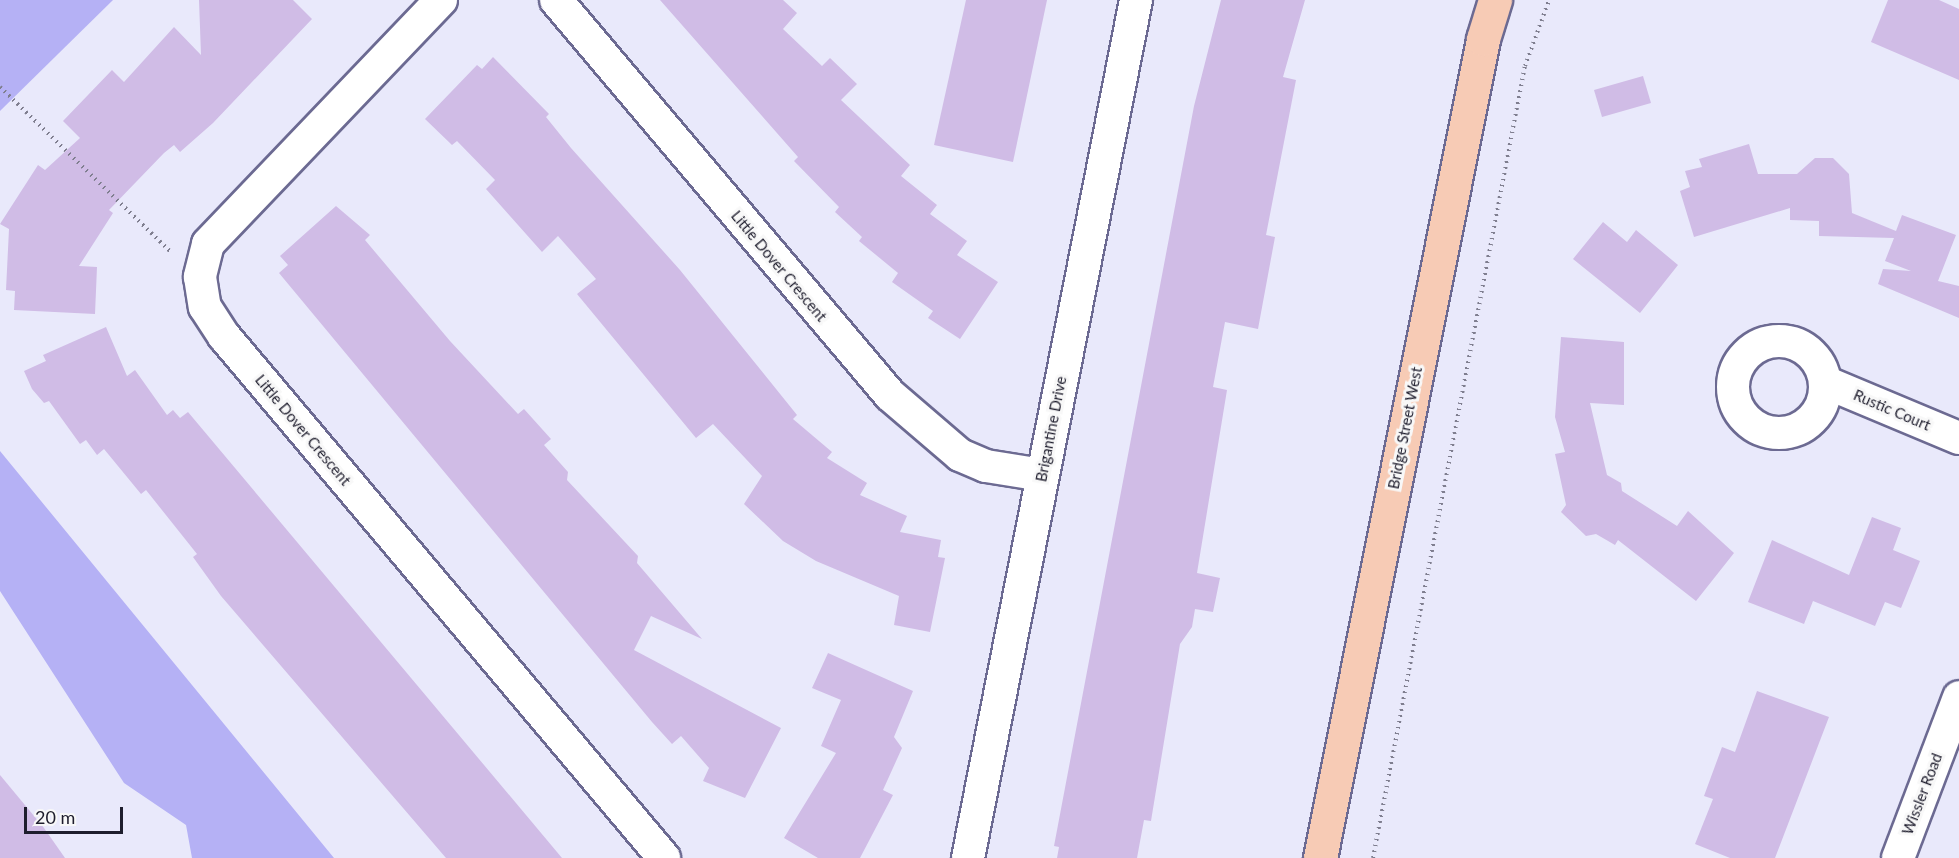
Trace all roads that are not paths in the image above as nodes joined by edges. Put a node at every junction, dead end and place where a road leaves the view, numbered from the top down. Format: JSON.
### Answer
{"nodes":[{"id":1,"x":441,"y":0,"type":"edge"},
{"id":2,"x":556,"y":0,"type":"edge"},
{"id":3,"x":1136,"y":0,"type":"edge"},
{"id":4,"x":1495,"y":0,"type":"edge"},
{"id":5,"x":1825,"y":382,"type":"dead end"},
{"id":6,"x":1959,"y":438,"type":"edge"},
{"id":7,"x":1042,"y":475,"type":"junction"},
{"id":8,"x":1959,"y":697,"type":"edge"},
{"id":9,"x":664,"y":858,"type":"edge"},
{"id":10,"x":968,"y":858,"type":"edge"},
{"id":11,"x":1320,"y":858,"type":"edge"},
{"id":12,"x":1898,"y":858,"type":"edge"}],
"edges":[{"from":1,"to":9,"type":"street","name":"Little Dover Crescent"},
{"from":2,"to":7,"type":"street","name":"Little Dover Crescent"},
{"from":3,"to":7,"type":"street","name":"Brigantine Drive"},
{"from":4,"to":11,"type":"main road","name":"Bridge Street West"},
{"from":5,"to":6,"type":"street","name":"Rustic Court"},
{"from":7,"to":10,"type":"street","name":"Brigantine Drive"},
{"from":8,"to":12,"type":"street","name":"Wissler Road"}]}
